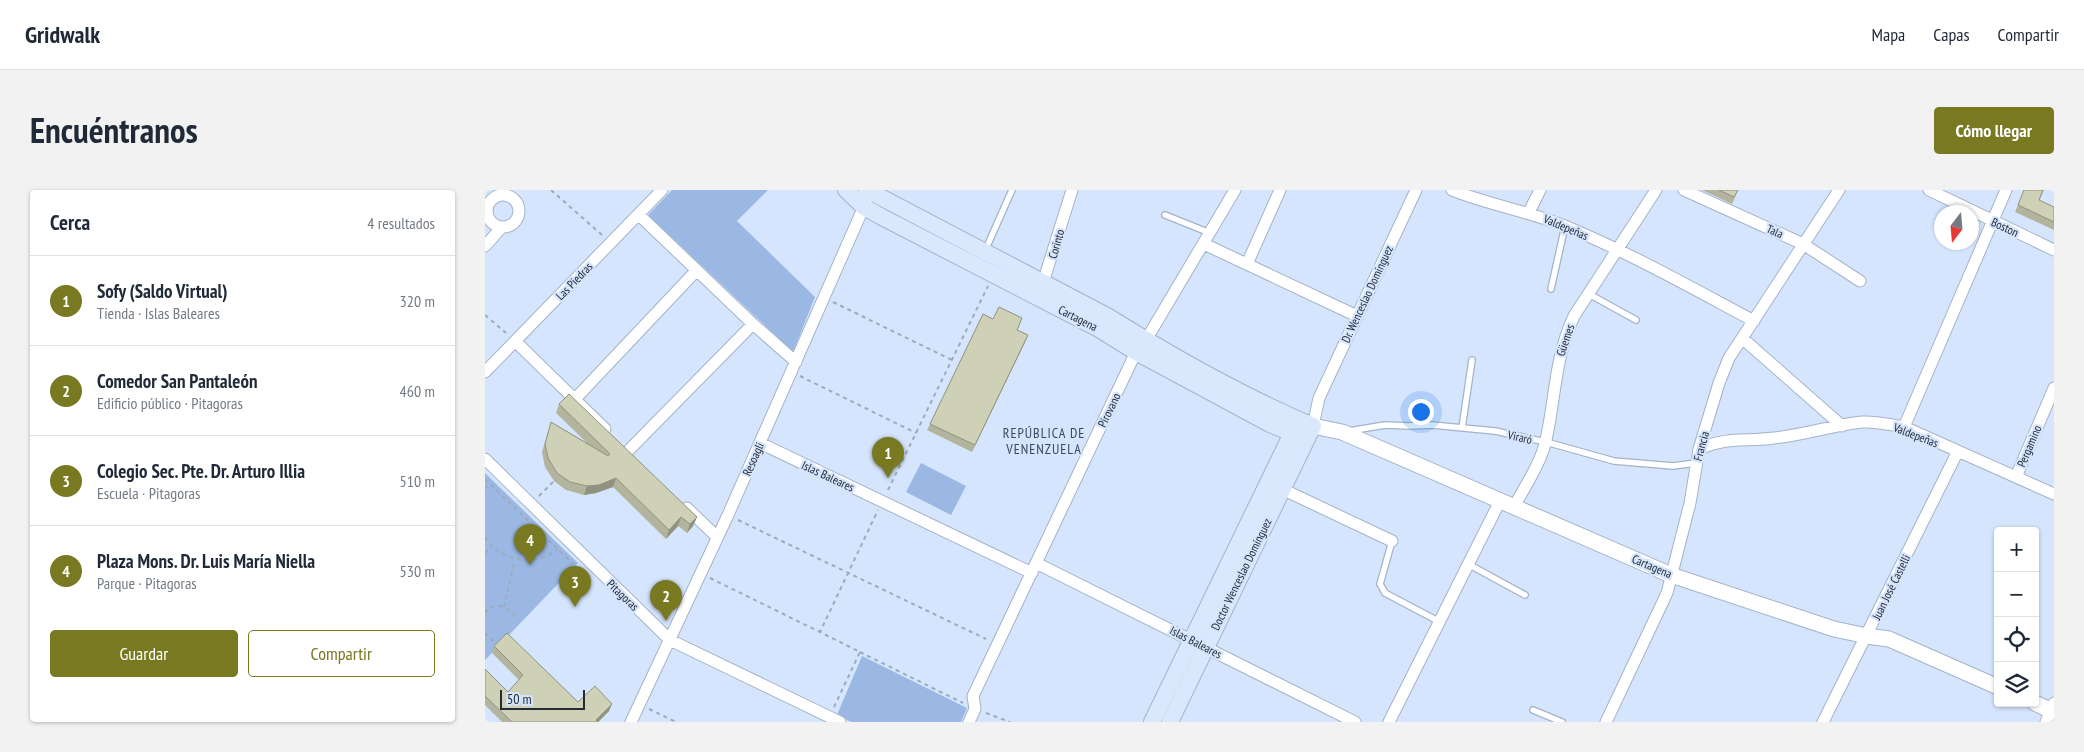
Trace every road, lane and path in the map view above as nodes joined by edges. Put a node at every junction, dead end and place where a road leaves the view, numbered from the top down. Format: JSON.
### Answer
{"nodes":[{"id":1,"x":551,"y":190,"type":"edge"},
{"id":2,"x":662,"y":190,"type":"edge"},
{"id":3,"x":846,"y":190,"type":"edge"},
{"id":4,"x":1012,"y":190,"type":"edge"},
{"id":5,"x":1071,"y":190,"type":"edge"},
{"id":6,"x":1235,"y":190,"type":"edge"},
{"id":7,"x":1280,"y":190,"type":"edge"},
{"id":8,"x":1416,"y":190,"type":"edge"},
{"id":9,"x":1452,"y":190,"type":"edge"},
{"id":10,"x":1541,"y":190,"type":"edge"},
{"id":11,"x":1656,"y":190,"type":"edge"},
{"id":12,"x":1684,"y":190,"type":"edge"},
{"id":13,"x":1839,"y":190,"type":"edge"},
{"id":14,"x":1929,"y":190,"type":"edge"},
{"id":15,"x":2005,"y":190,"type":"edge"},
{"id":16,"x":867,"y":197,"type":"edge"},
{"id":17,"x":1529,"y":212,"type":"junction"},
{"id":18,"x":639,"y":215,"type":"junction"},
{"id":19,"x":1165,"y":215,"type":"dead end"},
{"id":20,"x":1992,"y":221,"type":"junction"},
{"id":21,"x":1565,"y":226,"type":"junction"},
{"id":22,"x":502,"y":227,"type":"dead end"},
{"id":23,"x":1210,"y":233,"type":"junction"},
{"id":24,"x":611,"y":243,"type":"junction"},
{"id":25,"x":1203,"y":244,"type":"junction"},
{"id":26,"x":1803,"y":244,"type":"junction"},
{"id":27,"x":485,"y":246,"type":"edge"},
{"id":28,"x":1618,"y":250,"type":"junction"},
{"id":29,"x":2054,"y":250,"type":"edge"},
{"id":30,"x":984,"y":253,"type":"junction"},
{"id":31,"x":1247,"y":264,"type":"junction"},
{"id":32,"x":696,"y":271,"type":"junction"},
{"id":33,"x":993,"y":275,"type":"junction"},
{"id":34,"x":1860,"y":281,"type":"dead end"},
{"id":35,"x":1551,"y":289,"type":"dead end"},
{"id":36,"x":1041,"y":290,"type":"junction"},
{"id":37,"x":1589,"y":294,"type":"junction"},
{"id":38,"x":824,"y":297,"type":"junction"},
{"id":39,"x":485,"y":315,"type":"edge"},
{"id":40,"x":1357,"y":316,"type":"junction"},
{"id":41,"x":1636,"y":320,"type":"dead end"},
{"id":42,"x":1754,"y":321,"type":"junction"},
{"id":43,"x":753,"y":324,"type":"junction"},
{"id":44,"x":1742,"y":338,"type":"junction"},
{"id":45,"x":515,"y":341,"type":"junction"},
{"id":46,"x":1141,"y":346,"type":"junction"},
{"id":47,"x":952,"y":360,"type":"junction"},
{"id":48,"x":1472,"y":360,"type":"dead end"},
{"id":49,"x":793,"y":367,"type":"junction"},
{"id":50,"x":485,"y":372,"type":"edge"},
{"id":51,"x":2054,"y":388,"type":"edge"},
{"id":52,"x":575,"y":399,"type":"junction"},
{"id":53,"x":1301,"y":426,"type":"junction"},
{"id":54,"x":1842,"y":426,"type":"junction"},
{"id":55,"x":1462,"y":428,"type":"junction"},
{"id":56,"x":1904,"y":428,"type":"junction"},
{"id":57,"x":916,"y":432,"type":"junction"},
{"id":58,"x":1343,"y":432,"type":"junction"},
{"id":59,"x":1546,"y":442,"type":"junction"},
{"id":60,"x":760,"y":443,"type":"junction"},
{"id":61,"x":1699,"y":449,"type":"junction"},
{"id":62,"x":1958,"y":451,"type":"junction"},
{"id":63,"x":485,"y":459,"type":"edge"},
{"id":64,"x":1696,"y":463,"type":"junction"},
{"id":65,"x":2015,"y":476,"type":"junction"},
{"id":66,"x":485,"y":479,"type":"edge"},
{"id":67,"x":554,"y":481,"type":"edge"},
{"id":68,"x":489,"y":483,"type":"junction"},
{"id":69,"x":485,"y":489,"type":"edge"},
{"id":70,"x":1282,"y":489,"type":"junction"},
{"id":71,"x":2054,"y":494,"type":"edge"},
{"id":72,"x":676,"y":497,"type":"edge"},
{"id":73,"x":883,"y":501,"type":"junction"},
{"id":74,"x":1507,"y":504,"type":"junction"},
{"id":75,"x":531,"y":505,"type":"junction"},
{"id":76,"x":728,"y":515,"type":"junction"},
{"id":77,"x":485,"y":536,"type":"edge"},
{"id":78,"x":717,"y":537,"type":"junction"},
{"id":79,"x":1392,"y":540,"type":"joint"},
{"id":80,"x":492,"y":546,"type":"junction"},
{"id":81,"x":558,"y":550,"type":"junction"},
{"id":82,"x":485,"y":553,"type":"edge"},
{"id":83,"x":515,"y":560,"type":"junction"},
{"id":84,"x":573,"y":564,"type":"dead end"},
{"id":85,"x":1468,"y":564,"type":"junction"},
{"id":86,"x":1034,"y":568,"type":"junction"},
{"id":87,"x":848,"y":571,"type":"junction"},
{"id":88,"x":700,"y":573,"type":"junction"},
{"id":89,"x":1671,"y":575,"type":"junction"},
{"id":90,"x":1525,"y":595,"type":"dead end"},
{"id":91,"x":504,"y":606,"type":"junction"},
{"id":92,"x":486,"y":608,"type":"edge"},
{"id":93,"x":485,"y":613,"type":"edge"},
{"id":94,"x":519,"y":620,"type":"dead end"},
{"id":95,"x":1438,"y":621,"type":"junction"},
{"id":96,"x":820,"y":632,"type":"junction"},
{"id":97,"x":485,"y":633,"type":"edge"},
{"id":98,"x":1867,"y":636,"type":"junction"},
{"id":99,"x":486,"y":638,"type":"edge"},
{"id":100,"x":670,"y":640,"type":"junction"},
{"id":101,"x":495,"y":643,"type":"edge"},
{"id":102,"x":1199,"y":644,"type":"junction"},
{"id":103,"x":997,"y":645,"type":"junction"},
{"id":104,"x":860,"y":652,"type":"junction"},
{"id":105,"x":1994,"y":685,"type":"edge"},
{"id":106,"x":640,"y":705,"type":"junction"},
{"id":107,"x":2039,"y":705,"type":"edge"},
{"id":108,"x":975,"y":709,"type":"junction"},
{"id":109,"x":1533,"y":710,"type":"dead end"},
{"id":110,"x":2051,"y":712,"type":"edge"},
{"id":111,"x":835,"y":719,"type":"edge"},
{"id":112,"x":631,"y":722,"type":"edge"},
{"id":113,"x":676,"y":722,"type":"edge"},
{"id":114,"x":969,"y":722,"type":"edge"},
{"id":115,"x":1010,"y":722,"type":"edge"},
{"id":116,"x":1152,"y":722,"type":"edge"},
{"id":117,"x":1170,"y":722,"type":"edge"},
{"id":118,"x":1355,"y":722,"type":"edge"},
{"id":119,"x":1389,"y":722,"type":"edge"},
{"id":120,"x":1562,"y":722,"type":"edge"},
{"id":121,"x":1607,"y":722,"type":"edge"},
{"id":122,"x":1823,"y":722,"type":"edge"}],
"edges":[{"from":1,"to":24,"type":"path"},
{"from":2,"to":18,"type":"street","name":"Las Piedras"},
{"from":3,"to":16,"type":"main road","name":"Cartagena"},
{"from":4,"to":30,"type":"lane"},
{"from":5,"to":36,"type":"street","name":"Corinto"},
{"from":6,"to":23,"type":"street","name":"Pirovano"},
{"from":7,"to":31,"type":"street"},
{"from":8,"to":40,"type":"street","name":"Dr. Wenceslao Domínguez"},
{"from":9,"to":17,"type":"street","name":"Valdepeñas"},
{"from":10,"to":17,"type":"street"},
{"from":11,"to":28,"type":"street","name":"Güemes"},
{"from":12,"to":26,"type":"street","name":"Tala"},
{"from":13,"to":26,"type":"street","name":"Francia"},
{"from":14,"to":20,"type":"street","name":"Boston"},
{"from":15,"to":20,"type":"street"},
{"from":16,"to":30,"type":"main road","name":"Cartagena"},
{"from":16,"to":33,"type":"main road","name":"Cartagena"},
{"from":16,"to":38,"type":"street","name":"Resoagli"},
{"from":17,"to":21,"type":"street","name":"Valdepeñas"},
{"from":18,"to":24,"type":"street","name":"Las Piedras"},
{"from":18,"to":32,"type":"street"},
{"from":19,"to":23,"type":"lane"},
{"from":20,"to":29,"type":"street","name":"Boston"},
{"from":20,"to":56,"type":"street"},
{"from":21,"to":28,"type":"street","name":"Valdepeñas"},
{"from":21,"to":35,"type":"lane"},
{"from":22,"to":27,"type":"street"},
{"from":23,"to":25,"type":"street","name":"Pirovano"},
{"from":24,"to":45,"type":"street","name":"Las Piedras"},
{"from":25,"to":31,"type":"street"},
{"from":25,"to":46,"type":"street","name":"Pirovano"},
{"from":26,"to":34,"type":"street","name":"Tala"},
{"from":26,"to":42,"type":"street","name":"Francia"},
{"from":28,"to":37,"type":"street","name":"Güemes"},
{"from":28,"to":42,"type":"street","name":"Valdepeñas"},
{"from":30,"to":36,"type":"main road","name":"Cartagena"},
{"from":31,"to":40,"type":"street"},
{"from":32,"to":43,"type":"street"},
{"from":32,"to":52,"type":"street"},
{"from":33,"to":36,"type":"main road","name":"Cartagena"},
{"from":33,"to":47,"type":"path"},
{"from":36,"to":46,"type":"main road","name":"Cartagena"},
{"from":37,"to":41,"type":"lane"},
{"from":37,"to":59,"type":"street","name":"Güemes"},
{"from":38,"to":47,"type":"path"},
{"from":38,"to":49,"type":"street","name":"Resoagli"},
{"from":39,"to":45,"type":"path"},
{"from":40,"to":53,"type":"street","name":"Dr. Wenceslao Domínguez"},
{"from":42,"to":44,"type":"street","name":"Francia"},
{"from":43,"to":49,"type":"street"},
{"from":43,"to":52,"type":"street"},
{"from":44,"to":54,"type":"street"},
{"from":44,"to":61,"type":"street","name":"Francia"},
{"from":45,"to":50,"type":"street","name":"Las Piedras"},
{"from":45,"to":52,"type":"street"},
{"from":46,"to":53,"type":"main road","name":"Cartagena"},
{"from":46,"to":86,"type":"street","name":"Pirovano"},
{"from":47,"to":57,"type":"path"},
{"from":48,"to":55,"type":"lane"},
{"from":49,"to":57,"type":"path"},
{"from":49,"to":60,"type":"street","name":"Resoagli"},
{"from":51,"to":65,"type":"street","name":"Pergamino"},
{"from":53,"to":58,"type":"street","name":"Cartagena"},
{"from":53,"to":70,"type":"main road","name":"Doctor Wenceslao Domínguez"},
{"from":53,"to":102,"type":"main road","name":"Doctor Wenceslao Domínguez"},
{"from":54,"to":56,"type":"street","name":"Valdepeñas"},
{"from":54,"to":61,"type":"street"},
{"from":55,"to":58,"type":"lane","name":"Viraró"},
{"from":55,"to":59,"type":"lane","name":"Viraró"},
{"from":56,"to":62,"type":"street","name":"Valdepeñas"},
{"from":57,"to":73,"type":"path"},
{"from":58,"to":74,"type":"street","name":"Cartagena"},
{"from":59,"to":64,"type":"lane","name":"Viraró"},
{"from":59,"to":74,"type":"street","name":"Güemes"},
{"from":60,"to":73,"type":"street","name":"Islas Baleares"},
{"from":60,"to":76,"type":"street","name":"Resoagli"},
{"from":61,"to":64,"type":"street","name":"Francia"},
{"from":62,"to":65,"type":"street","name":"Valdepeñas"},
{"from":62,"to":98,"type":"street","name":"Juan José Castelli"},
{"from":63,"to":75,"type":"street","name":"Pitagoras"},
{"from":64,"to":89,"type":"street","name":"Francia"},
{"from":65,"to":71,"type":"street","name":"Valdepeñas"},
{"from":66,"to":68,"type":"path"},
{"from":67,"to":75,"type":"path"},
{"from":68,"to":69,"type":"path"},
{"from":68,"to":81,"type":"path"},
{"from":70,"to":79,"type":"street"},
{"from":70,"to":102,"type":"main road","name":"Doctor Wenceslao Domínguez"},
{"from":72,"to":78,"type":"street"},
{"from":73,"to":86,"type":"street","name":"Islas Baleares"},
{"from":73,"to":87,"type":"path"},
{"from":74,"to":85,"type":"street","name":"Güemes"},
{"from":74,"to":89,"type":"street","name":"Cartagena"},
{"from":75,"to":100,"type":"street","name":"Pitagoras"},
{"from":76,"to":78,"type":"street","name":"Resoagli"},
{"from":76,"to":87,"type":"path"},
{"from":77,"to":80,"type":"path"},
{"from":78,"to":88,"type":"street","name":"Resoagli"},
{"from":79,"to":95,"type":"lane"},
{"from":80,"to":82,"type":"path"},
{"from":80,"to":83,"type":"path"},
{"from":81,"to":83,"type":"path"},
{"from":81,"to":84,"type":"path"},
{"from":83,"to":91,"type":"path"},
{"from":85,"to":90,"type":"lane"},
{"from":85,"to":95,"type":"street","name":"Güemes"},
{"from":86,"to":102,"type":"street","name":"Islas Baleares"},
{"from":86,"to":103,"type":"street","name":"Pirovano"},
{"from":87,"to":96,"type":"path"},
{"from":87,"to":103,"type":"path"},
{"from":88,"to":96,"type":"path"},
{"from":88,"to":100,"type":"street","name":"Resoagli"},
{"from":89,"to":98,"type":"street","name":"Cartagena"},
{"from":89,"to":121,"type":"street","name":"Francia"},
{"from":91,"to":92,"type":"path"},
{"from":91,"to":94,"type":"path"},
{"from":92,"to":93,"type":"path"},
{"from":95,"to":119,"type":"street","name":"Güemes"},
{"from":96,"to":104,"type":"path"},
{"from":97,"to":99,"type":"path"},
{"from":98,"to":105,"type":"street","name":"Cartagena"},
{"from":98,"to":122,"type":"street","name":"Juan José Castelli"},
{"from":99,"to":101,"type":"path"},
{"from":100,"to":106,"type":"street","name":"Resoagli"},
{"from":100,"to":111,"type":"street","name":"Pitagoras"},
{"from":102,"to":116,"type":"main road","name":"Doctor Wenceslao Domínguez"},
{"from":102,"to":117,"type":"main road","name":"Doctor Wenceslao Domínguez"},
{"from":102,"to":118,"type":"street","name":"Islas Baleares"},
{"from":103,"to":108,"type":"street","name":"Pirovano"},
{"from":104,"to":108,"type":"path"},
{"from":104,"to":111,"type":"path"},
{"from":106,"to":112,"type":"street","name":"Resoagli"},
{"from":106,"to":113,"type":"path"},
{"from":107,"to":110,"type":"street"},
{"from":108,"to":114,"type":"street","name":"Pirovano"},
{"from":108,"to":115,"type":"path"},
{"from":109,"to":120,"type":"lane"}]}
